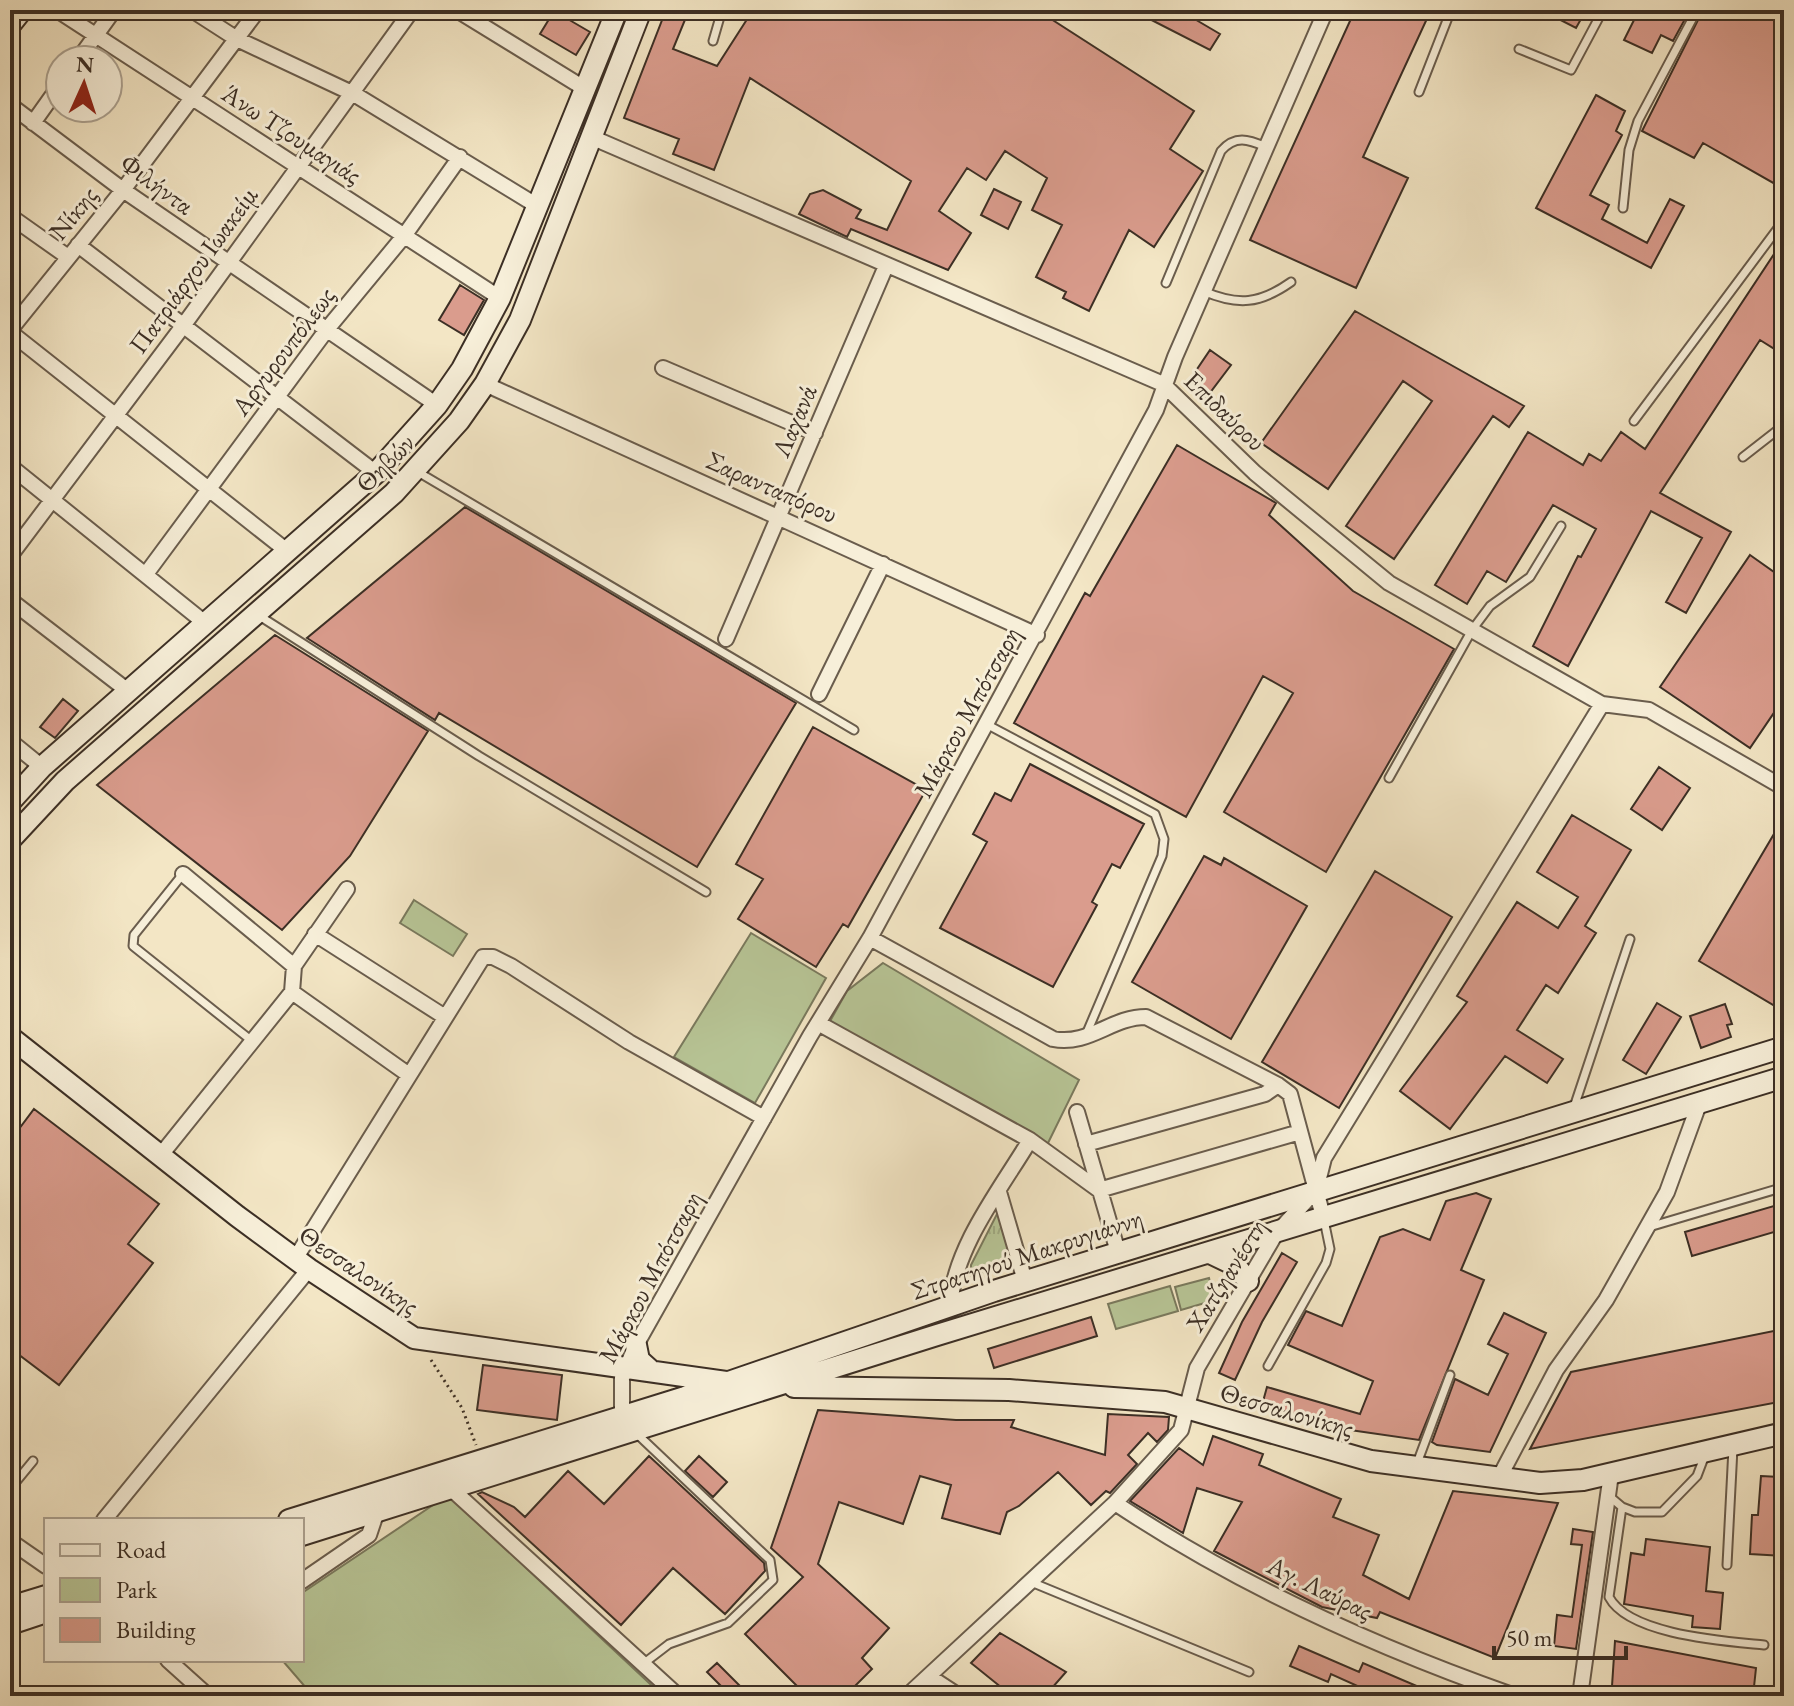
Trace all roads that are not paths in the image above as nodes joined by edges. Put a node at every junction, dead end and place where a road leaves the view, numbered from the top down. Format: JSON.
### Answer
{"nodes":[{"id":1,"x":22,"y":10,"type":"edge"},
{"id":2,"x":57,"y":10,"type":"edge"},
{"id":3,"x":114,"y":10,"type":"edge"},
{"id":4,"x":192,"y":10,"type":"edge"},
{"id":5,"x":258,"y":10,"type":"edge"},
{"id":6,"x":412,"y":10,"type":"edge"},
{"id":7,"x":457,"y":10,"type":"edge"},
{"id":8,"x":617,"y":10,"type":"edge"},
{"id":9,"x":641,"y":10,"type":"edge"},
{"id":10,"x":722,"y":10,"type":"edge"},
{"id":11,"x":1326,"y":10,"type":"edge"},
{"id":12,"x":1451,"y":10,"type":"edge"},
{"id":13,"x":1603,"y":10,"type":"edge"},
{"id":14,"x":1697,"y":10,"type":"edge"},
{"id":15,"x":10,"y":25,"type":"edge"},
{"id":16,"x":96,"y":35,"type":"junction"},
{"id":17,"x":237,"y":39,"type":"junction"},
{"id":18,"x":713,"y":41,"type":"dead end"},
{"id":19,"x":90,"y":44,"type":"edge"},
{"id":20,"x":1519,"y":49,"type":"dead end"},
{"id":21,"x":587,"y":90,"type":"junction"},
{"id":22,"x":1419,"y":92,"type":"dead end"},
{"id":23,"x":354,"y":94,"type":"junction"},
{"id":24,"x":193,"y":98,"type":"junction"},
{"id":25,"x":10,"y":105,"type":"edge"},
{"id":26,"x":44,"y":108,"type":"edge"},
{"id":27,"x":33,"y":123,"type":"junction"},
{"id":28,"x":591,"y":137,"type":"junction"},
{"id":29,"x":1266,"y":147,"type":"junction"},
{"id":30,"x":460,"y":157,"type":"junction"},
{"id":31,"x":299,"y":167,"type":"junction"},
{"id":32,"x":123,"y":190,"type":"junction"},
{"id":33,"x":539,"y":207,"type":"junction"},
{"id":34,"x":1623,"y":208,"type":"dead end"},
{"id":35,"x":10,"y":216,"type":"edge"},
{"id":36,"x":1784,"y":220,"type":"edge"},
{"id":37,"x":404,"y":236,"type":"junction"},
{"id":38,"x":78,"y":245,"type":"junction"},
{"id":39,"x":68,"y":257,"type":"junction"},
{"id":40,"x":228,"y":263,"type":"junction"},
{"id":41,"x":886,"y":266,"type":"junction"},
{"id":42,"x":1291,"y":282,"type":"dead end"},
{"id":43,"x":1166,"y":283,"type":"dead end"},
{"id":44,"x":1203,"y":291,"type":"junction"},
{"id":45,"x":500,"y":298,"type":"junction"},
{"id":46,"x":183,"y":326,"type":"junction"},
{"id":47,"x":328,"y":328,"type":"junction"},
{"id":48,"x":10,"y":331,"type":"edge"},
{"id":49,"x":663,"y":368,"type":"dead end"},
{"id":50,"x":485,"y":384,"type":"junction"},
{"id":51,"x":1163,"y":384,"type":"junction"},
{"id":52,"x":278,"y":398,"type":"junction"},
{"id":53,"x":437,"y":405,"type":"junction"},
{"id":54,"x":116,"y":415,"type":"junction"},
{"id":55,"x":1634,"y":421,"type":"dead end"},
{"id":56,"x":1784,"y":425,"type":"edge"},
{"id":57,"x":815,"y":433,"type":"junction"},
{"id":58,"x":1743,"y":457,"type":"dead end"},
{"id":59,"x":10,"y":466,"type":"edge"},
{"id":60,"x":416,"y":471,"type":"junction"},
{"id":61,"x":376,"y":473,"type":"junction"},
{"id":62,"x":209,"y":490,"type":"junction"},
{"id":63,"x":52,"y":499,"type":"junction"},
{"id":64,"x":779,"y":516,"type":"junction"},
{"id":65,"x":1561,"y":526,"type":"dead end"},
{"id":66,"x":287,"y":551,"type":"junction"},
{"id":67,"x":10,"y":556,"type":"edge"},
{"id":68,"x":883,"y":564,"type":"junction"},
{"id":69,"x":146,"y":574,"type":"junction"},
{"id":70,"x":10,"y":600,"type":"edge"},
{"id":71,"x":258,"y":615,"type":"junction"},
{"id":72,"x":205,"y":623,"type":"junction"},
{"id":73,"x":1472,"y":630,"type":"junction"},
{"id":74,"x":1037,"y":635,"type":"junction"},
{"id":75,"x":726,"y":639,"type":"dead end"},
{"id":76,"x":128,"y":691,"type":"junction"},
{"id":77,"x":819,"y":694,"type":"dead end"},
{"id":78,"x":1602,"y":704,"type":"junction"},
{"id":79,"x":988,"y":725,"type":"junction"},
{"id":80,"x":854,"y":730,"type":"dead end"},
{"id":81,"x":10,"y":741,"type":"edge"},
{"id":82,"x":42,"y":767,"type":"junction"},
{"id":83,"x":1389,"y":778,"type":"dead end"},
{"id":84,"x":1784,"y":788,"type":"edge"},
{"id":85,"x":10,"y":802,"type":"edge"},
{"id":86,"x":10,"y":840,"type":"edge"},
{"id":87,"x":183,"y":874,"type":"joint"},
{"id":88,"x":347,"y":889,"type":"dead end"},
{"id":89,"x":706,"y":892,"type":"dead end"},
{"id":90,"x":315,"y":934,"type":"junction"},
{"id":91,"x":870,"y":938,"type":"junction"},
{"id":92,"x":1630,"y":939,"type":"dead end"},
{"id":93,"x":294,"y":966,"type":"junction"},
{"id":94,"x":292,"y":992,"type":"junction"},
{"id":95,"x":445,"y":1017,"type":"junction"},
{"id":96,"x":818,"y":1023,"type":"junction"},
{"id":97,"x":10,"y":1037,"type":"edge"},
{"id":98,"x":1084,"y":1039,"type":"junction"},
{"id":99,"x":252,"y":1042,"type":"junction"},
{"id":100,"x":1784,"y":1047,"type":"edge"},
{"id":101,"x":409,"y":1075,"type":"junction"},
{"id":102,"x":1784,"y":1077,"type":"edge"},
{"id":103,"x":1278,"y":1085,"type":"junction"},
{"id":104,"x":1699,"y":1104,"type":"junction"},
{"id":105,"x":1077,"y":1112,"type":"dead end"},
{"id":106,"x":1572,"y":1112,"type":"junction"},
{"id":107,"x":764,"y":1118,"type":"junction"},
{"id":108,"x":1300,"y":1132,"type":"junction"},
{"id":109,"x":1030,"y":1140,"type":"junction"},
{"id":110,"x":1086,"y":1144,"type":"junction"},
{"id":111,"x":160,"y":1156,"type":"junction"},
{"id":112,"x":1784,"y":1187,"type":"edge"},
{"id":113,"x":1099,"y":1190,"type":"junction"},
{"id":114,"x":1316,"y":1190,"type":"junction"},
{"id":115,"x":999,"y":1192,"type":"junction"},
{"id":116,"x":1324,"y":1220,"type":"junction"},
{"id":117,"x":1647,"y":1228,"type":"junction"},
{"id":118,"x":1275,"y":1235,"type":"junction"},
{"id":119,"x":1118,"y":1252,"type":"junction"},
{"id":120,"x":1212,"y":1254,"type":"junction"},
{"id":121,"x":302,"y":1264,"type":"junction"},
{"id":122,"x":1025,"y":1281,"type":"junction"},
{"id":123,"x":1248,"y":1281,"type":"junction"},
{"id":124,"x":950,"y":1305,"type":"junction"},
{"id":125,"x":636,"y":1345,"type":"junction"},
{"id":126,"x":625,"y":1366,"type":"junction"},
{"id":127,"x":1268,"y":1366,"type":"dead end"},
{"id":128,"x":649,"y":1369,"type":"junction"},
{"id":129,"x":1450,"y":1375,"type":"dead end"},
{"id":130,"x":771,"y":1389,"type":"junction"},
{"id":131,"x":734,"y":1390,"type":"junction"},
{"id":132,"x":1186,"y":1406,"type":"junction"},
{"id":133,"x":628,"y":1424,"type":"junction"},
{"id":134,"x":1784,"y":1433,"type":"edge"},
{"id":135,"x":1733,"y":1445,"type":"junction"},
{"id":136,"x":1706,"y":1452,"type":"junction"},
{"id":137,"x":33,"y":1461,"type":"dead end"},
{"id":138,"x":1415,"y":1468,"type":"junction"},
{"id":139,"x":1611,"y":1474,"type":"junction"},
{"id":140,"x":1499,"y":1478,"type":"junction"},
{"id":141,"x":445,"y":1481,"type":"junction"},
{"id":142,"x":10,"y":1489,"type":"edge"},
{"id":143,"x":1609,"y":1496,"type":"junction"},
{"id":144,"x":1115,"y":1503,"type":"junction"},
{"id":145,"x":1622,"y":1507,"type":"junction"},
{"id":146,"x":377,"y":1511,"type":"junction"},
{"id":147,"x":106,"y":1518,"type":"edge"},
{"id":148,"x":297,"y":1518,"type":"edge"},
{"id":149,"x":304,"y":1534,"type":"edge"},
{"id":150,"x":10,"y":1541,"type":"edge"},
{"id":151,"x":44,"y":1565,"type":"edge"},
{"id":152,"x":1727,"y":1565,"type":"dead end"},
{"id":153,"x":304,"y":1580,"type":"edge"},
{"id":154,"x":1031,"y":1582,"type":"junction"},
{"id":155,"x":44,"y":1597,"type":"edge"},
{"id":156,"x":10,"y":1607,"type":"edge"},
{"id":157,"x":44,"y":1613,"type":"edge"},
{"id":158,"x":10,"y":1624,"type":"edge"},
{"id":159,"x":10,"y":1638,"type":"edge"},
{"id":160,"x":1764,"y":1645,"type":"dead end"},
{"id":161,"x":177,"y":1662,"type":"edge"},
{"id":162,"x":643,"y":1664,"type":"junction"},
{"id":163,"x":1249,"y":1672,"type":"dead end"},
{"id":164,"x":930,"y":1677,"type":"junction"},
{"id":165,"x":208,"y":1696,"type":"edge"},
{"id":166,"x":678,"y":1696,"type":"edge"},
{"id":167,"x":907,"y":1696,"type":"edge"},
{"id":168,"x":959,"y":1696,"type":"edge"},
{"id":169,"x":1515,"y":1696,"type":"edge"},
{"id":170,"x":1580,"y":1696,"type":"edge"}],
"edges":[{"from":1,"to":15,"type":"street"},
{"from":2,"to":16,"type":"street","name":"Άνω Τζουμαγιάς"},
{"from":3,"to":16,"type":"street"},
{"from":4,"to":17,"type":"street"},
{"from":5,"to":17,"type":"street","name":"Νίκης"},
{"from":6,"to":23,"type":"street","name":"Πατριάρχου Ιωακείμ"},
{"from":7,"to":21,"type":"street"},
{"from":8,"to":21,"type":"street","name":"Θηβών"},
{"from":9,"to":28,"type":"street","name":"Θηβών"},
{"from":10,"to":18,"type":"lane"},
{"from":11,"to":29,"type":"street","name":"Μάρκου Μπότσαρη"},
{"from":12,"to":22,"type":"lane"},
{"from":13,"to":20,"type":"lane"},
{"from":14,"to":34,"type":"lane"},
{"from":16,"to":19,"type":"street"},
{"from":16,"to":24,"type":"street","name":"Άνω Τζουμαγιάς"},
{"from":17,"to":23,"type":"street"},
{"from":17,"to":24,"type":"street","name":"Νίκης"},
{"from":21,"to":33,"type":"street","name":"Θηβών"},
{"from":23,"to":30,"type":"street"},
{"from":23,"to":31,"type":"street","name":"Πατριάρχου Ιωακείμ"},
{"from":24,"to":31,"type":"street","name":"Άνω Τζουμαγιάς"},
{"from":24,"to":32,"type":"street","name":"Νίκης"},
{"from":25,"to":27,"type":"street","name":"Φιλήντα"},
{"from":26,"to":27,"type":"street"},
{"from":27,"to":32,"type":"street","name":"Φιλήντα"},
{"from":28,"to":41,"type":"street","name":"Επιδαύρου"},
{"from":28,"to":50,"type":"street","name":"Θηβών"},
{"from":29,"to":43,"type":"lane"},
{"from":29,"to":44,"type":"street","name":"Μάρκου Μπότσαρη"},
{"from":30,"to":33,"type":"street"},
{"from":30,"to":37,"type":"street","name":"Αργυρουπόλεως"},
{"from":31,"to":37,"type":"street","name":"Άνω Τζουμαγιάς"},
{"from":31,"to":40,"type":"street","name":"Πατριάρχου Ιωακείμ"},
{"from":32,"to":38,"type":"street","name":"Νίκης"},
{"from":32,"to":40,"type":"street","name":"Φιλήντα"},
{"from":33,"to":45,"type":"street","name":"Θηβών"},
{"from":35,"to":39,"type":"street"},
{"from":36,"to":55,"type":"lane"},
{"from":37,"to":45,"type":"street","name":"Άνω Τζουμαγιάς"},
{"from":37,"to":47,"type":"street","name":"Αργυρουπόλεως"},
{"from":38,"to":39,"type":"street","name":"Νίκης"},
{"from":38,"to":46,"type":"street"},
{"from":39,"to":48,"type":"street","name":"Νίκης"},
{"from":40,"to":46,"type":"street","name":"Πατριάρχου Ιωακείμ"},
{"from":40,"to":47,"type":"street","name":"Φιλήντα"},
{"from":41,"to":51,"type":"street","name":"Επιδαύρου"},
{"from":41,"to":57,"type":"street","name":"Λαχανά"},
{"from":42,"to":44,"type":"lane"},
{"from":44,"to":51,"type":"street","name":"Μάρκου Μπότσαρη"},
{"from":45,"to":53,"type":"street","name":"Θηβών"},
{"from":46,"to":52,"type":"street"},
{"from":46,"to":54,"type":"street","name":"Πατριάρχου Ιωακείμ"},
{"from":47,"to":52,"type":"street","name":"Αργυρουπόλεως"},
{"from":47,"to":53,"type":"street","name":"Φιλήντα"},
{"from":48,"to":54,"type":"street"},
{"from":49,"to":57,"type":"street"},
{"from":50,"to":60,"type":"street","name":"Θηβών"},
{"from":50,"to":64,"type":"street","name":"Σαρανταπόρου"},
{"from":51,"to":73,"type":"street","name":"Επιδαύρου"},
{"from":51,"to":74,"type":"street","name":"Μάρκου Μπότσαρη"},
{"from":52,"to":61,"type":"street"},
{"from":52,"to":62,"type":"street","name":"Αργυρουπόλεως"},
{"from":53,"to":61,"type":"street","name":"Θηβών"},
{"from":54,"to":62,"type":"street"},
{"from":54,"to":63,"type":"street","name":"Πατριάρχου Ιωακείμ"},
{"from":56,"to":58,"type":"lane"},
{"from":57,"to":64,"type":"street","name":"Λαχανά"},
{"from":59,"to":63,"type":"street"},
{"from":60,"to":71,"type":"street","name":"Θηβών"},
{"from":60,"to":80,"type":"lane"},
{"from":61,"to":66,"type":"street","name":"Θηβών"},
{"from":62,"to":66,"type":"street"},
{"from":62,"to":69,"type":"street","name":"Αργυρουπόλεως"},
{"from":63,"to":67,"type":"street","name":"Πατριάρχου Ιωακείμ"},
{"from":63,"to":69,"type":"street"},
{"from":64,"to":68,"type":"street","name":"Σαρανταπόρου"},
{"from":64,"to":75,"type":"street","name":"Λαχανά"},
{"from":65,"to":73,"type":"lane"},
{"from":66,"to":72,"type":"street","name":"Θηβών"},
{"from":68,"to":74,"type":"street","name":"Σαρανταπόρου"},
{"from":68,"to":77,"type":"street"},
{"from":69,"to":72,"type":"street"},
{"from":70,"to":76,"type":"street"},
{"from":71,"to":86,"type":"street","name":"Θηβών"},
{"from":71,"to":89,"type":"lane"},
{"from":72,"to":76,"type":"street","name":"Θηβών"},
{"from":73,"to":78,"type":"street","name":"Επιδαύρου"},
{"from":73,"to":83,"type":"lane"},
{"from":74,"to":79,"type":"street","name":"Μάρκου Μπότσαρη"},
{"from":76,"to":82,"type":"street","name":"Θηβών"},
{"from":78,"to":84,"type":"street","name":"Επιδαύρου"},
{"from":78,"to":114,"type":"street","name":"Χατζηανέστη"},
{"from":79,"to":91,"type":"street","name":"Μάρκου Μπότσαρη"},
{"from":79,"to":98,"type":"lane"},
{"from":81,"to":82,"type":"street"},
{"from":82,"to":85,"type":"street","name":"Θηβών"},
{"from":87,"to":93,"type":"street"},
{"from":87,"to":99,"type":"lane"},
{"from":88,"to":90,"type":"street"},
{"from":90,"to":93,"type":"street"},
{"from":90,"to":95,"type":"street"},
{"from":91,"to":96,"type":"street","name":"Μάρκου Μπότσαρη"},
{"from":91,"to":98,"type":"street"},
{"from":92,"to":106,"type":"lane"},
{"from":93,"to":94,"type":"street"},
{"from":94,"to":99,"type":"street"},
{"from":94,"to":101,"type":"street"},
{"from":95,"to":101,"type":"street"},
{"from":95,"to":107,"type":"street"},
{"from":96,"to":107,"type":"street","name":"Μάρκου Μπότσαρη"},
{"from":96,"to":109,"type":"street"},
{"from":97,"to":111,"type":"street","name":"Θεσσαλονίκης"},
{"from":98,"to":103,"type":"street"},
{"from":99,"to":111,"type":"street"},
{"from":100,"to":106,"type":"street","name":"Στρατηγού Μακρυγιάννη"},
{"from":101,"to":121,"type":"street"},
{"from":102,"to":104,"type":"street","name":"Στρατηγού Μακρυγιάννη"},
{"from":103,"to":108,"type":"street"},
{"from":103,"to":110,"type":"street"},
{"from":104,"to":116,"type":"street","name":"Στρατηγού Μακρυγιάννη"},
{"from":104,"to":117,"type":"street"},
{"from":105,"to":110,"type":"street"},
{"from":106,"to":114,"type":"street","name":"Στρατηγού Μακρυγιάννη"},
{"from":107,"to":125,"type":"street","name":"Μάρκου Μπότσαρη"},
{"from":108,"to":113,"type":"street"},
{"from":108,"to":114,"type":"street"},
{"from":109,"to":113,"type":"street"},
{"from":109,"to":115,"type":"street"},
{"from":110,"to":113,"type":"street"},
{"from":111,"to":121,"type":"street","name":"Θεσσαλονίκης"},
{"from":112,"to":117,"type":"lane"},
{"from":113,"to":119,"type":"street"},
{"from":114,"to":116,"type":"street"},
{"from":114,"to":118,"type":"street","name":"Χατζηανέστη"},
{"from":114,"to":119,"type":"street","name":"Στρατηγού Μακρυγιάννη"},
{"from":115,"to":122,"type":"street"},
{"from":115,"to":124,"type":"street"},
{"from":116,"to":118,"type":"street","name":"Στρατηγού Μακρυγιάννη"},
{"from":116,"to":127,"type":"lane"},
{"from":117,"to":140,"type":"street"},
{"from":118,"to":120,"type":"street","name":"Στρατηγού Μακρυγιάννη"},
{"from":118,"to":123,"type":"street","name":"Χατζηανέστη"},
{"from":119,"to":122,"type":"street","name":"Στρατηγού Μακρυγιάννη"},
{"from":120,"to":123,"type":"street"},
{"from":120,"to":130,"type":"street","name":"Στρατηγού Μακρυγιάννη"},
{"from":121,"to":126,"type":"street","name":"Θεσσαλονίκης"},
{"from":121,"to":147,"type":"street"},
{"from":122,"to":124,"type":"street","name":"Στρατηγού Μακρυγιάννη"},
{"from":123,"to":132,"type":"street","name":"Χατζηανέστη"},
{"from":124,"to":131,"type":"street","name":"Στρατηγού Μακρυγιάννη"},
{"from":125,"to":126,"type":"street","name":"Μάρκου Μπότσαρη"},
{"from":125,"to":128,"type":"street"},
{"from":126,"to":128,"type":"street","name":"Θεσσαλονίκης"},
{"from":126,"to":133,"type":"street","name":"Μάρκου Μπότσαρη"},
{"from":128,"to":131,"type":"street","name":"Θεσσαλονίκης"},
{"from":129,"to":138,"type":"lane"},
{"from":130,"to":131,"type":"street","name":"Στρατηγού Μακρυγιάννη"},
{"from":130,"to":132,"type":"street","name":"Θεσσαλονίκης"},
{"from":131,"to":133,"type":"street","name":"Στρατηγού Μακρυγιάννη"},
{"from":132,"to":138,"type":"street","name":"Θεσσαλονίκης"},
{"from":132,"to":144,"type":"street","name":"Χατζηανέστη"},
{"from":133,"to":141,"type":"street","name":"Στρατηγού Μακρυγιάννη"},
{"from":133,"to":141,"type":"street","name":"Στρατηγού Μακρυγιάννη"},
{"from":133,"to":162,"type":"lane"},
{"from":134,"to":135,"type":"street","name":"Θεσσαλονίκης"},
{"from":135,"to":136,"type":"street","name":"Θεσσαλονίκης"},
{"from":135,"to":152,"type":"lane"},
{"from":136,"to":139,"type":"street","name":"Θεσσαλονίκης"},
{"from":136,"to":145,"type":"lane"},
{"from":137,"to":142,"type":"lane"},
{"from":138,"to":140,"type":"street","name":"Θεσσαλονίκης"},
{"from":139,"to":140,"type":"street","name":"Θεσσαλονίκης"},
{"from":139,"to":143,"type":"street"},
{"from":141,"to":146,"type":"street","name":"Στρατηγού Μακρυγιάννη"},
{"from":141,"to":148,"type":"street","name":"Στρατηγού Μακρυγιάννη"},
{"from":141,"to":162,"type":"street"},
{"from":143,"to":145,"type":"lane"},
{"from":143,"to":170,"type":"street"},
{"from":144,"to":154,"type":"street","name":"Χατζηανέστη"},
{"from":144,"to":169,"type":"street","name":"Αγ. Λαύρας"},
{"from":145,"to":160,"type":"lane"},
{"from":146,"to":149,"type":"street","name":"Στρατηγού Μακρυγιάννη"},
{"from":146,"to":153,"type":"street"},
{"from":150,"to":151,"type":"street"},
{"from":154,"to":163,"type":"lane"},
{"from":154,"to":164,"type":"street","name":"Χατζηανέστη"},
{"from":155,"to":156,"type":"street"},
{"from":157,"to":158,"type":"street"},
{"from":158,"to":159,"type":"street"},
{"from":161,"to":165,"type":"street"},
{"from":162,"to":166,"type":"street"},
{"from":164,"to":167,"type":"street","name":"Χατζηανέστη"},
{"from":164,"to":168,"type":"street"}]}
